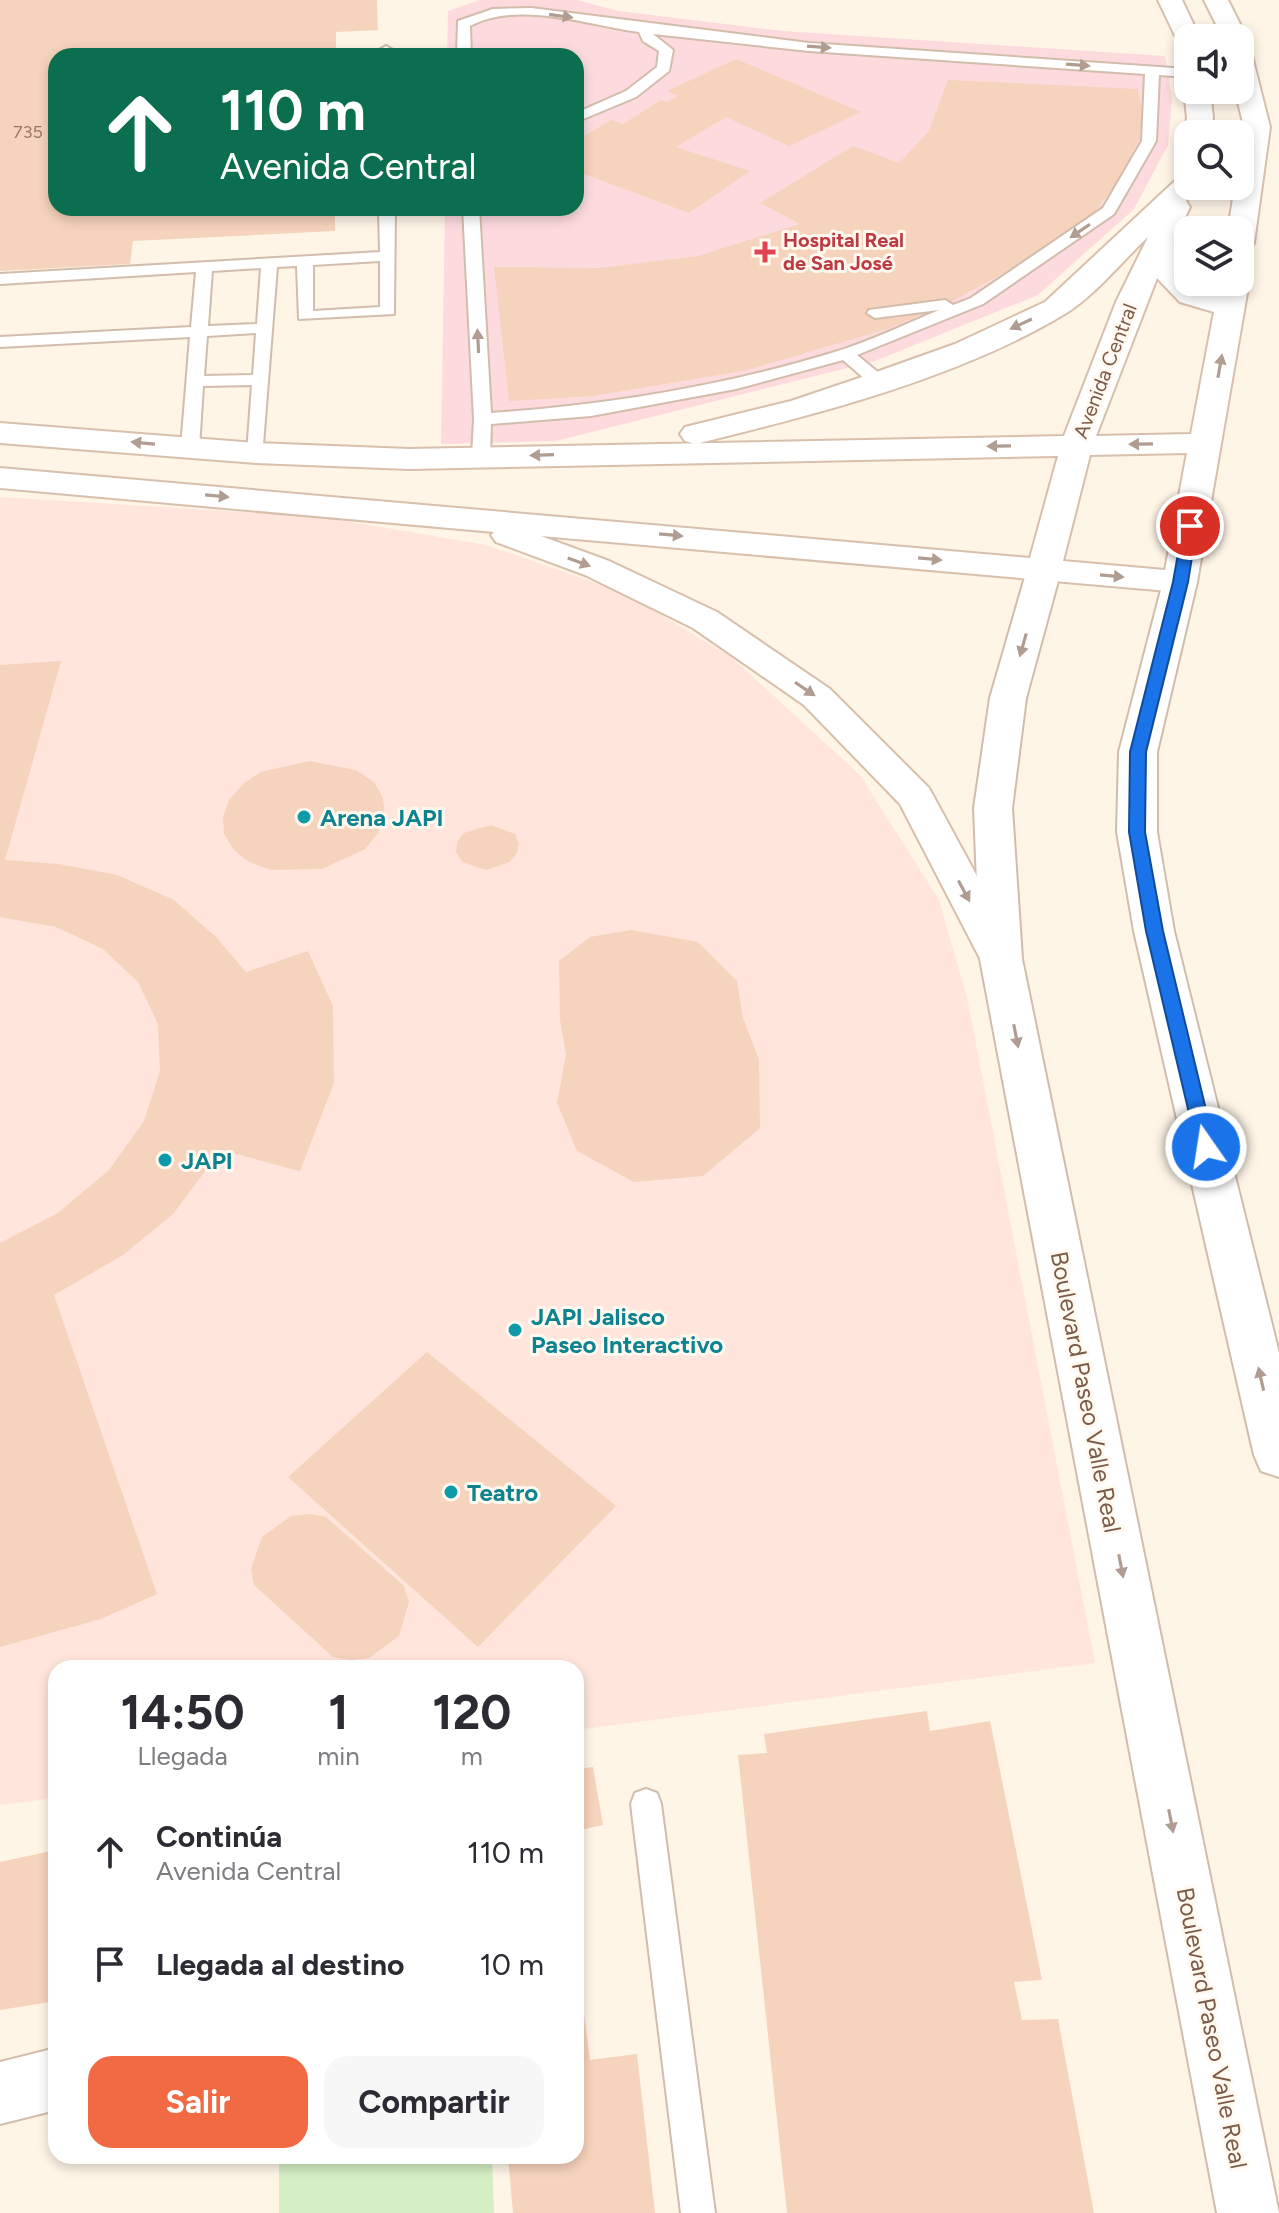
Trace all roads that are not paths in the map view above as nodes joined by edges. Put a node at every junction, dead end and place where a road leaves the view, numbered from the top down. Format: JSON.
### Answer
{"nodes":[{"id":1,"x":1170,"y":0,"type":"edge"},
{"id":2,"x":1216,"y":0,"type":"edge"},
{"id":3,"x":1181,"y":24,"type":"edge"},
{"id":4,"x":1228,"y":24,"type":"edge"},
{"id":5,"x":645,"y":29,"type":"junction"},
{"id":6,"x":464,"y":48,"type":"edge"},
{"id":7,"x":1152,"y":70,"type":"junction"},
{"id":8,"x":1174,"y":72,"type":"edge"},
{"id":9,"x":1251,"y":104,"type":"edge"},
{"id":10,"x":584,"y":115,"type":"edge"},
{"id":11,"x":1174,"y":195,"type":"edge"},
{"id":12,"x":1179,"y":200,"type":"edge"},
{"id":13,"x":387,"y":216,"type":"edge"},
{"id":14,"x":471,"y":216,"type":"edge"},
{"id":15,"x":1244,"y":216,"type":"edge"},
{"id":16,"x":387,"y":256,"type":"junction"},
{"id":17,"x":1174,"y":260,"type":"edge"},
{"id":18,"x":305,"y":261,"type":"junction"},
{"id":19,"x":269,"y":263,"type":"junction"},
{"id":20,"x":204,"y":267,"type":"junction"},
{"id":21,"x":0,"y":279,"type":"edge"},
{"id":22,"x":1174,"y":281,"type":"edge"},
{"id":23,"x":1188,"y":296,"type":"edge"},
{"id":24,"x":1221,"y":296,"type":"edge"},
{"id":25,"x":1231,"y":296,"type":"edge"},
{"id":26,"x":977,"y":301,"type":"junction"},
{"id":27,"x":875,"y":313,"type":"dead end"},
{"id":28,"x":264,"y":328,"type":"junction"},
{"id":29,"x":199,"y":333,"type":"junction"},
{"id":30,"x":0,"y":342,"type":"edge"},
{"id":31,"x":846,"y":354,"type":"junction"},
{"id":32,"x":261,"y":380,"type":"junction"},
{"id":33,"x":196,"y":381,"type":"junction"},
{"id":34,"x":879,"y":382,"type":"junction"},
{"id":35,"x":483,"y":419,"type":"junction"},
{"id":36,"x":0,"y":433,"type":"edge"},
{"id":37,"x":1206,"y":443,"type":"junction"},
{"id":38,"x":1077,"y":444,"type":"junction"},
{"id":39,"x":190,"y":448,"type":"junction"},
{"id":40,"x":620,"y":452,"type":"junction"},
{"id":41,"x":256,"y":453,"type":"junction"},
{"id":42,"x":481,"y":457,"type":"junction"},
{"id":43,"x":0,"y":478,"type":"edge"},
{"id":44,"x":454,"y":515,"type":"junction"},
{"id":45,"x":1044,"y":570,"type":"junction"},
{"id":46,"x":1180,"y":582,"type":"junction"},
{"id":47,"x":1001,"y":959,"type":"junction"},
{"id":48,"x":1279,"y":1455,"type":"edge"},
{"id":49,"x":646,"y":1804,"type":"dead end"},
{"id":50,"x":48,"y":2081,"type":"edge"},
{"id":51,"x":0,"y":2093,"type":"edge"},
{"id":52,"x":698,"y":2213,"type":"edge"},
{"id":53,"x":1249,"y":2213,"type":"edge"}],
"edges":[{"from":1,"to":3,"type":"main road"},
{"from":2,"to":4,"type":"main road"},
{"from":6,"to":5,"type":"lane","one_way":true},
{"from":5,"to":7,"type":"lane","one_way":true},
{"from":5,"to":10,"type":"lane"},
{"from":7,"to":8,"type":"lane"},
{"from":7,"to":26,"type":"lane","one_way":true},
{"from":9,"to":15,"type":"main road"},
{"from":11,"to":34,"type":"main road","one_way":true},
{"from":12,"to":38,"type":"main road","name":"Avenida Central"},
{"from":13,"to":16,"type":"lane"},
{"from":35,"to":14,"type":"lane","one_way":true},
{"from":16,"to":18,"type":"lane"},
{"from":16,"to":18,"type":"lane"},
{"from":17,"to":22,"type":"main road"},
{"from":18,"to":19,"type":"lane"},
{"from":19,"to":20,"type":"lane"},
{"from":19,"to":28,"type":"lane"},
{"from":20,"to":21,"type":"lane"},
{"from":20,"to":29,"type":"lane"},
{"from":23,"to":24,"type":"main road"},
{"from":37,"to":25,"type":"main road","one_way":true},
{"from":26,"to":27,"type":"lane"},
{"from":26,"to":31,"type":"lane"},
{"from":28,"to":29,"type":"lane"},
{"from":28,"to":32,"type":"lane"},
{"from":29,"to":30,"type":"lane"},
{"from":29,"to":33,"type":"lane"},
{"from":31,"to":34,"type":"lane"},
{"from":31,"to":35,"type":"lane"},
{"from":32,"to":33,"type":"lane"},
{"from":32,"to":41,"type":"lane"},
{"from":33,"to":39,"type":"lane"},
{"from":34,"to":40,"type":"main road"},
{"from":35,"to":42,"type":"lane"},
{"from":39,"to":36,"type":"main road","one_way":true},
{"from":37,"to":38,"type":"main road","one_way":true},
{"from":37,"to":46,"type":"main road"},
{"from":38,"to":40,"type":"main road","one_way":true},
{"from":38,"to":45,"type":"main road","name":"Avenida Central"},
{"from":39,"to":41,"type":"main road"},
{"from":40,"to":42,"type":"main road","one_way":true},
{"from":41,"to":42,"type":"main road"},
{"from":43,"to":44,"type":"main road","one_way":true},
{"from":44,"to":45,"type":"main road","one_way":true},
{"from":44,"to":47,"type":"main road","one_way":true},
{"from":45,"to":46,"type":"main road","one_way":true},
{"from":45,"to":47,"type":"main road","name":"Boulevard Paseo Valle Real","one_way":true},
{"from":48,"to":46,"type":"main road","one_way":true},
{"from":47,"to":53,"type":"main road","name":"Boulevard Paseo Valle Real","one_way":true},
{"from":49,"to":52,"type":"lane"},
{"from":50,"to":51,"type":"main road"}]}
